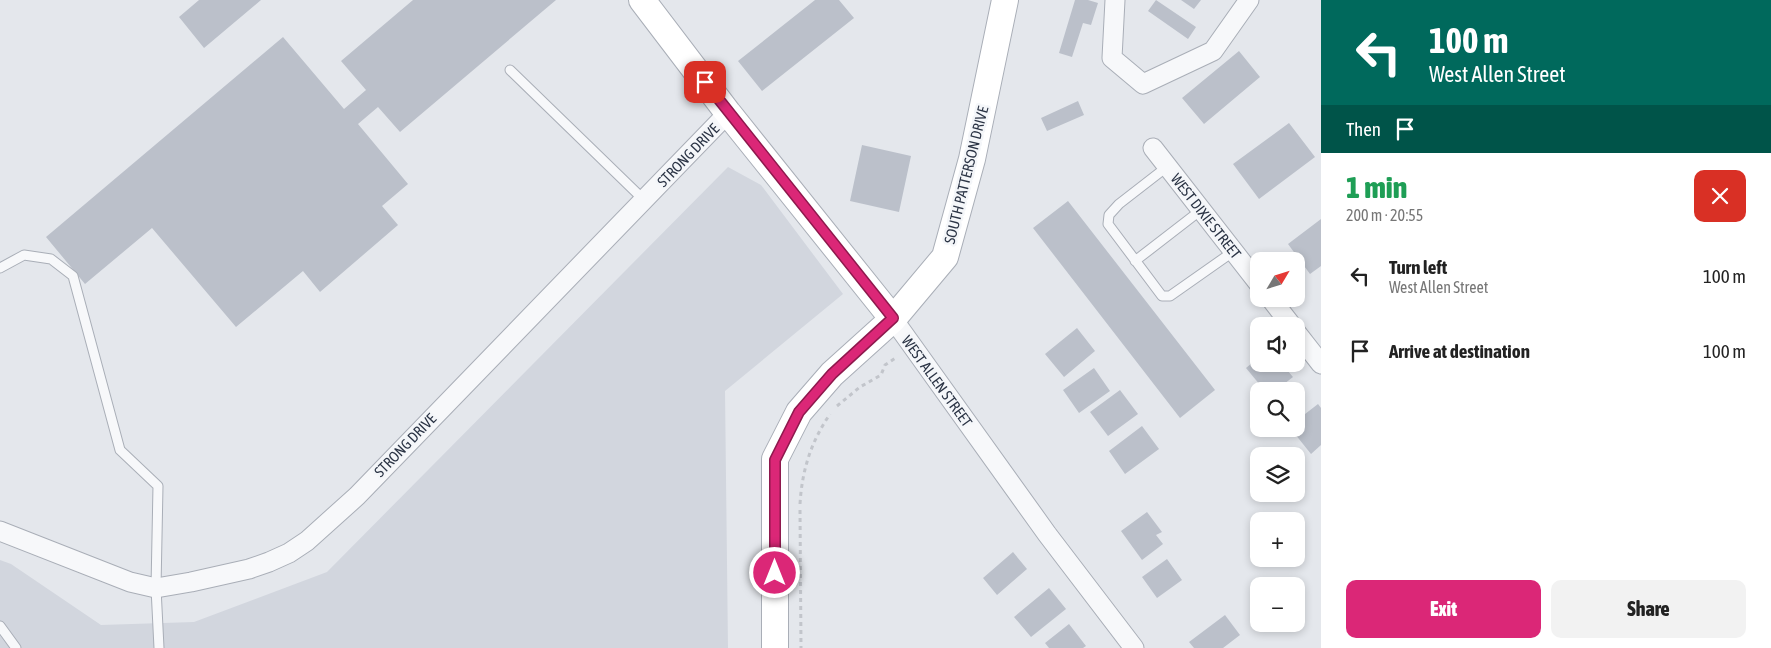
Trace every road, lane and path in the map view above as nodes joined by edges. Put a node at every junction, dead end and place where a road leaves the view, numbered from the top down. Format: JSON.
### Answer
{"nodes":[{"id":1,"x":1005,"y":0,"type":"edge"},
{"id":2,"x":1115,"y":0,"type":"edge"},
{"id":3,"x":1249,"y":0,"type":"edge"},
{"id":4,"x":646,"y":2,"type":"edge"},
{"id":5,"x":510,"y":70,"type":"dead end"},
{"id":6,"x":728,"y":113,"type":"junction"},
{"id":7,"x":1153,"y":148,"type":"dead end"},
{"id":8,"x":1168,"y":166,"type":"junction"},
{"id":9,"x":644,"y":200,"type":"junction"},
{"id":10,"x":1201,"y":210,"type":"junction"},
{"id":11,"x":1234,"y":251,"type":"junction"},
{"id":12,"x":1135,"y":261,"type":"junction"},
{"id":13,"x":0,"y":268,"type":"edge"},
{"id":14,"x":1250,"y":272,"type":"edge"},
{"id":15,"x":893,"y":318,"type":"junction"},
{"id":16,"x":1305,"y":344,"type":"edge"},
{"id":17,"x":912,"y":346,"type":"junction"},
{"id":18,"x":1321,"y":364,"type":"edge"},
{"id":19,"x":0,"y":531,"type":"edge"},
{"id":20,"x":156,"y":588,"type":"junction"},
{"id":21,"x":0,"y":626,"type":"edge"},
{"id":22,"x":16,"y":648,"type":"edge"},
{"id":23,"x":159,"y":648,"type":"edge"},
{"id":24,"x":775,"y":648,"type":"edge"},
{"id":25,"x":801,"y":648,"type":"edge"},
{"id":26,"x":1134,"y":648,"type":"edge"}],
"edges":[{"from":1,"to":15,"type":"street","name":"SOUTH PATTERSON DRIVE"},
{"from":2,"to":3,"type":"street"},
{"from":4,"to":6,"type":"street","name":"WEST ALLEN STREET"},
{"from":5,"to":9,"type":"lane"},
{"from":6,"to":9,"type":"street","name":"STRONG DRIVE"},
{"from":6,"to":15,"type":"street","name":"WEST ALLEN STREET"},
{"from":7,"to":8,"type":"street","name":"WEST DIXIE STREET"},
{"from":8,"to":10,"type":"street","name":"WEST DIXIE STREET"},
{"from":8,"to":12,"type":"lane"},
{"from":9,"to":20,"type":"street","name":"STRONG DRIVE"},
{"from":10,"to":11,"type":"street","name":"WEST DIXIE STREET"},
{"from":10,"to":12,"type":"lane"},
{"from":11,"to":12,"type":"lane"},
{"from":11,"to":14,"type":"street","name":"WEST DIXIE STREET"},
{"from":13,"to":20,"type":"lane"},
{"from":15,"to":17,"type":"street","name":"WEST ALLEN STREET"},
{"from":15,"to":24,"type":"street","name":"SOUTH PATTERSON DRIVE"},
{"from":16,"to":18,"type":"street"},
{"from":17,"to":25,"type":"path"},
{"from":17,"to":26,"type":"street","name":"WEST ALLEN STREET"},
{"from":19,"to":20,"type":"street","name":"STRONG DRIVE"},
{"from":20,"to":23,"type":"lane"},
{"from":21,"to":22,"type":"lane"}]}
